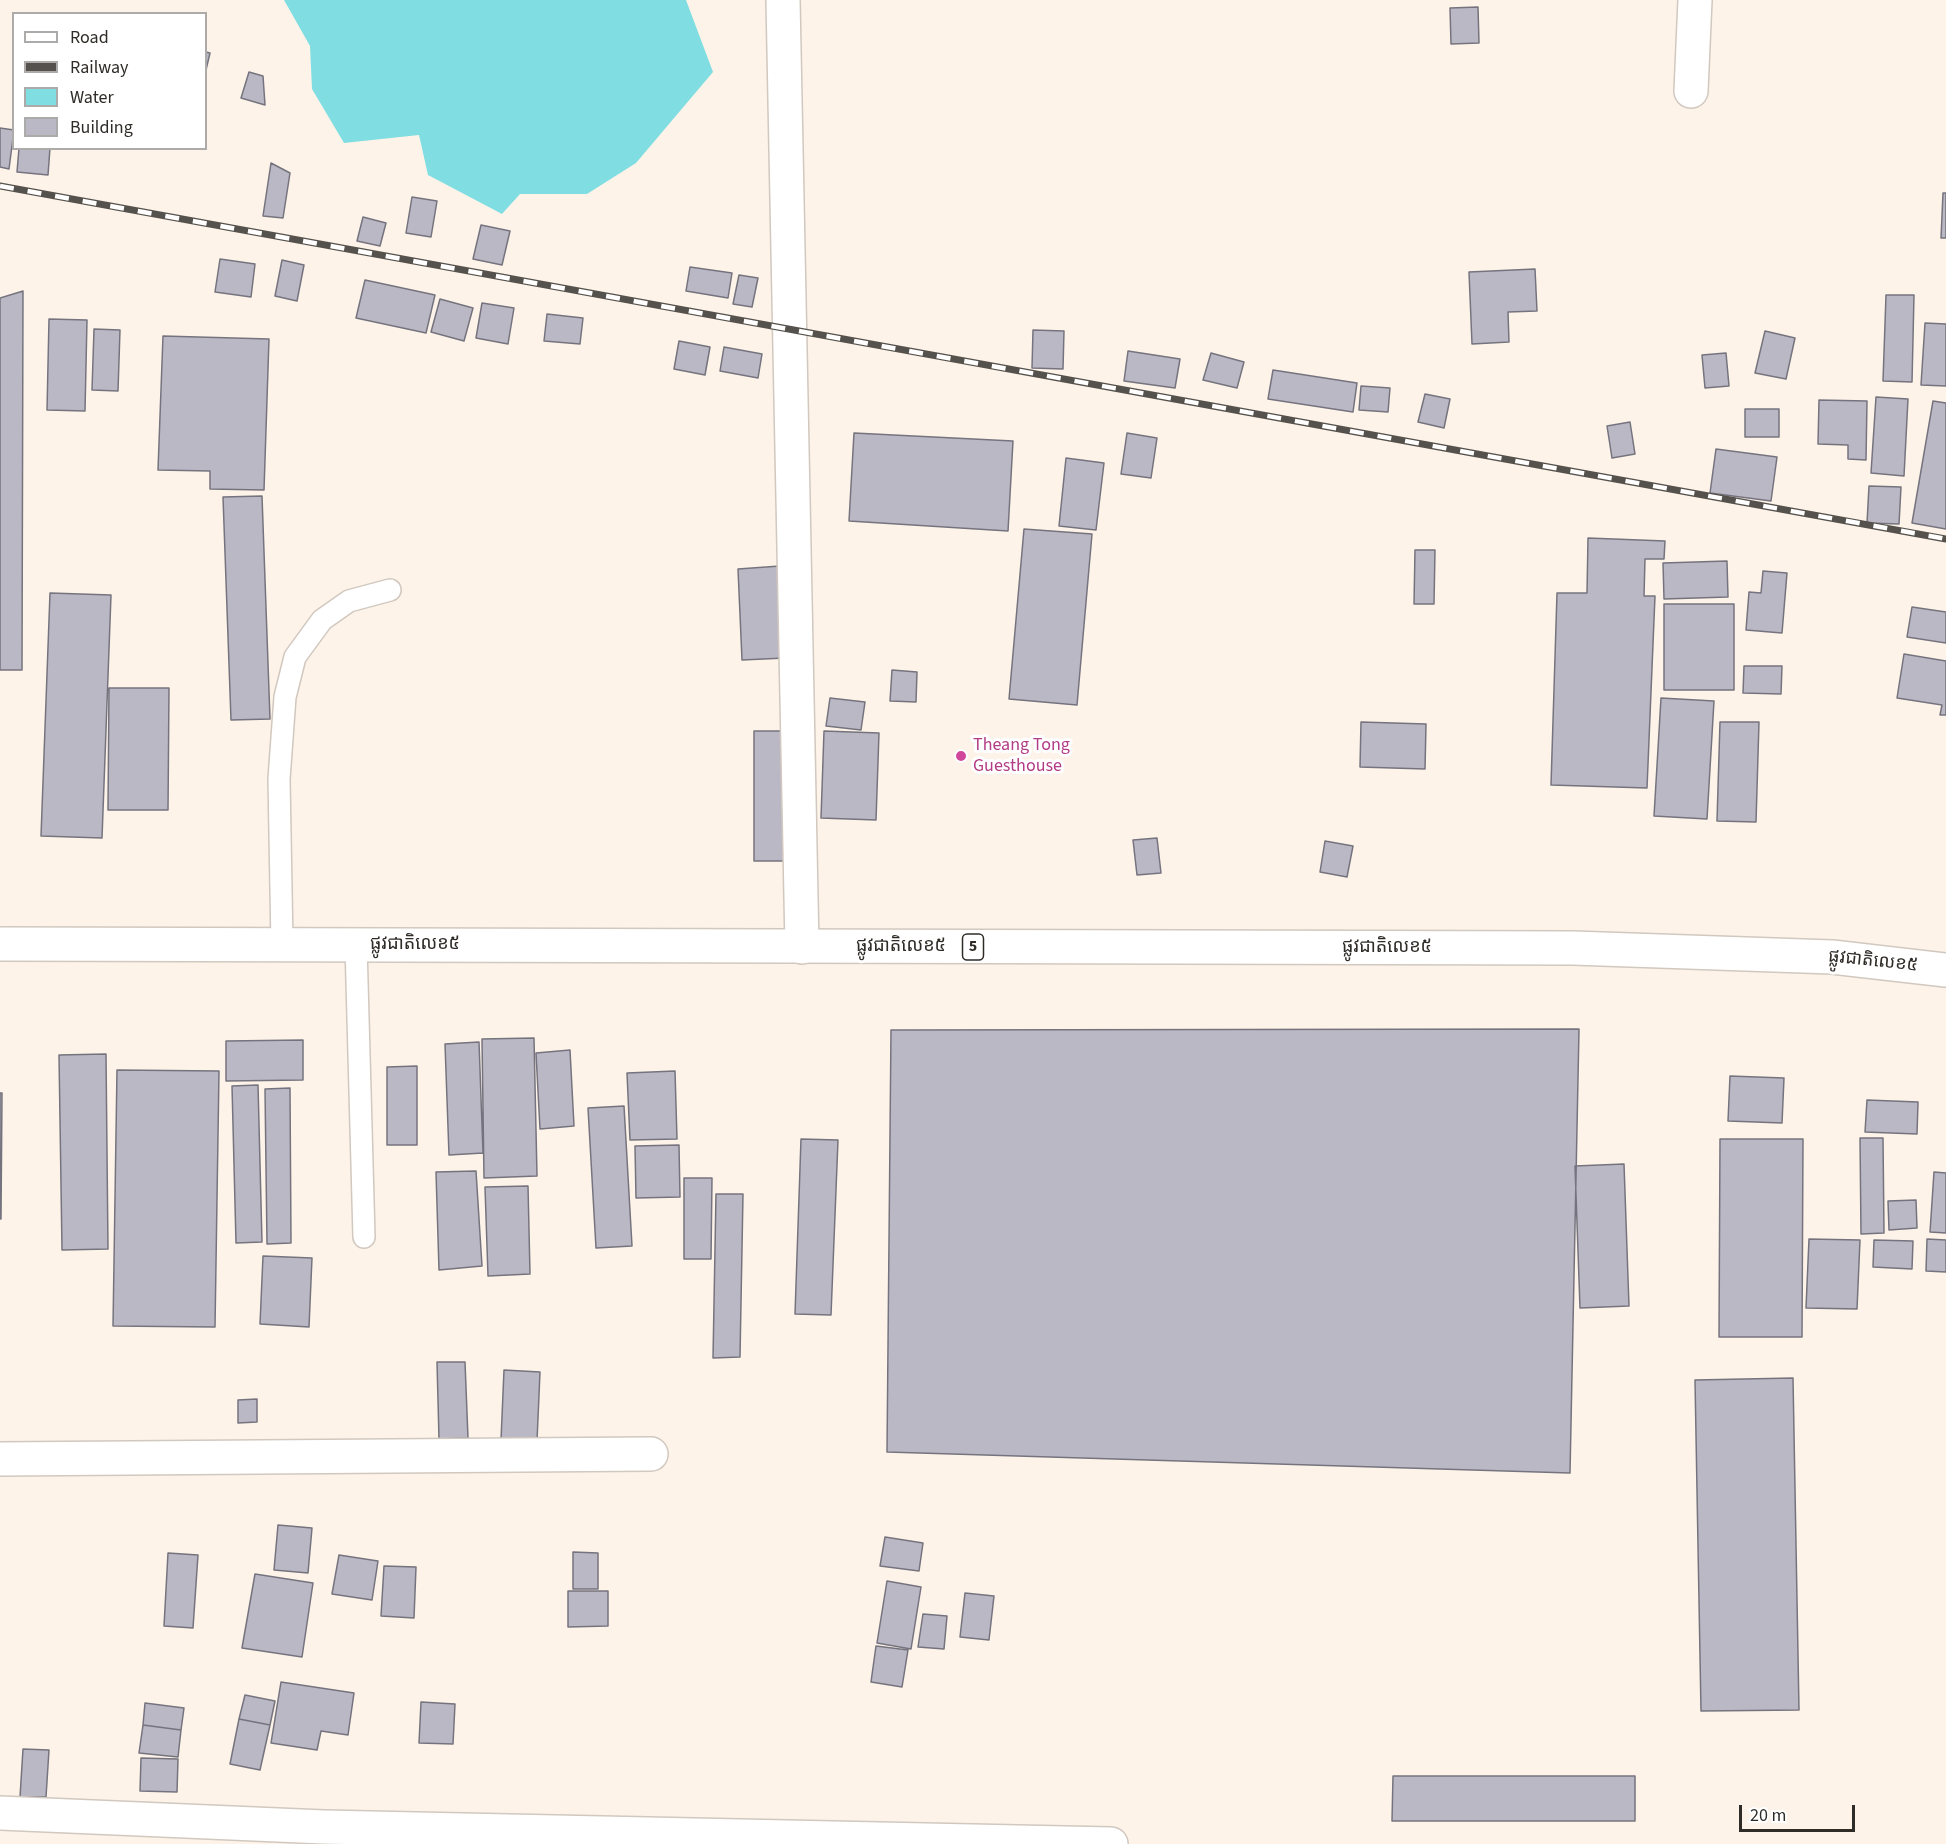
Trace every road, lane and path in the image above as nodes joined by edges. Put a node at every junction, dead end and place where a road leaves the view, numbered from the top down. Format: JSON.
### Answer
{"nodes":[{"id":1,"x":783,"y":0,"type":"edge"},
{"id":2,"x":1695,"y":0,"type":"edge"},
{"id":3,"x":1691,"y":91,"type":"dead end"},
{"id":4,"x":390,"y":590,"type":"dead end"},
{"id":5,"x":0,"y":944,"type":"edge"},
{"id":6,"x":282,"y":945,"type":"junction"},
{"id":7,"x":356,"y":945,"type":"junction"},
{"id":8,"x":802,"y":946,"type":"junction"},
{"id":9,"x":1946,"y":970,"type":"edge"},
{"id":10,"x":364,"y":1237,"type":"dead end"},
{"id":11,"x":651,"y":1454,"type":"dead end"},
{"id":12,"x":0,"y":1459,"type":"edge"},
{"id":13,"x":0,"y":1813,"type":"edge"},
{"id":14,"x":1111,"y":1844,"type":"edge"}],
"edges":[{"from":1,"to":8,"type":"main road"},
{"from":2,"to":3,"type":"main road"},
{"from":4,"to":6,"type":"lane"},
{"from":5,"to":6,"type":"main road","name":"ផ្លូវជាតិលេខ៥","number":"5"},
{"from":6,"to":7,"type":"main road","name":"ផ្លូវជាតិលេខ៥","number":"5"},
{"from":7,"to":8,"type":"main road","name":"ផ្លូវជាតិលេខ៥","number":"5"},
{"from":7,"to":10,"type":"lane"},
{"from":8,"to":9,"type":"main road","name":"ផ្លូវជាតិលេខ៥","number":"5"},
{"from":11,"to":12,"type":"main road"},
{"from":13,"to":14,"type":"main road"}]}
